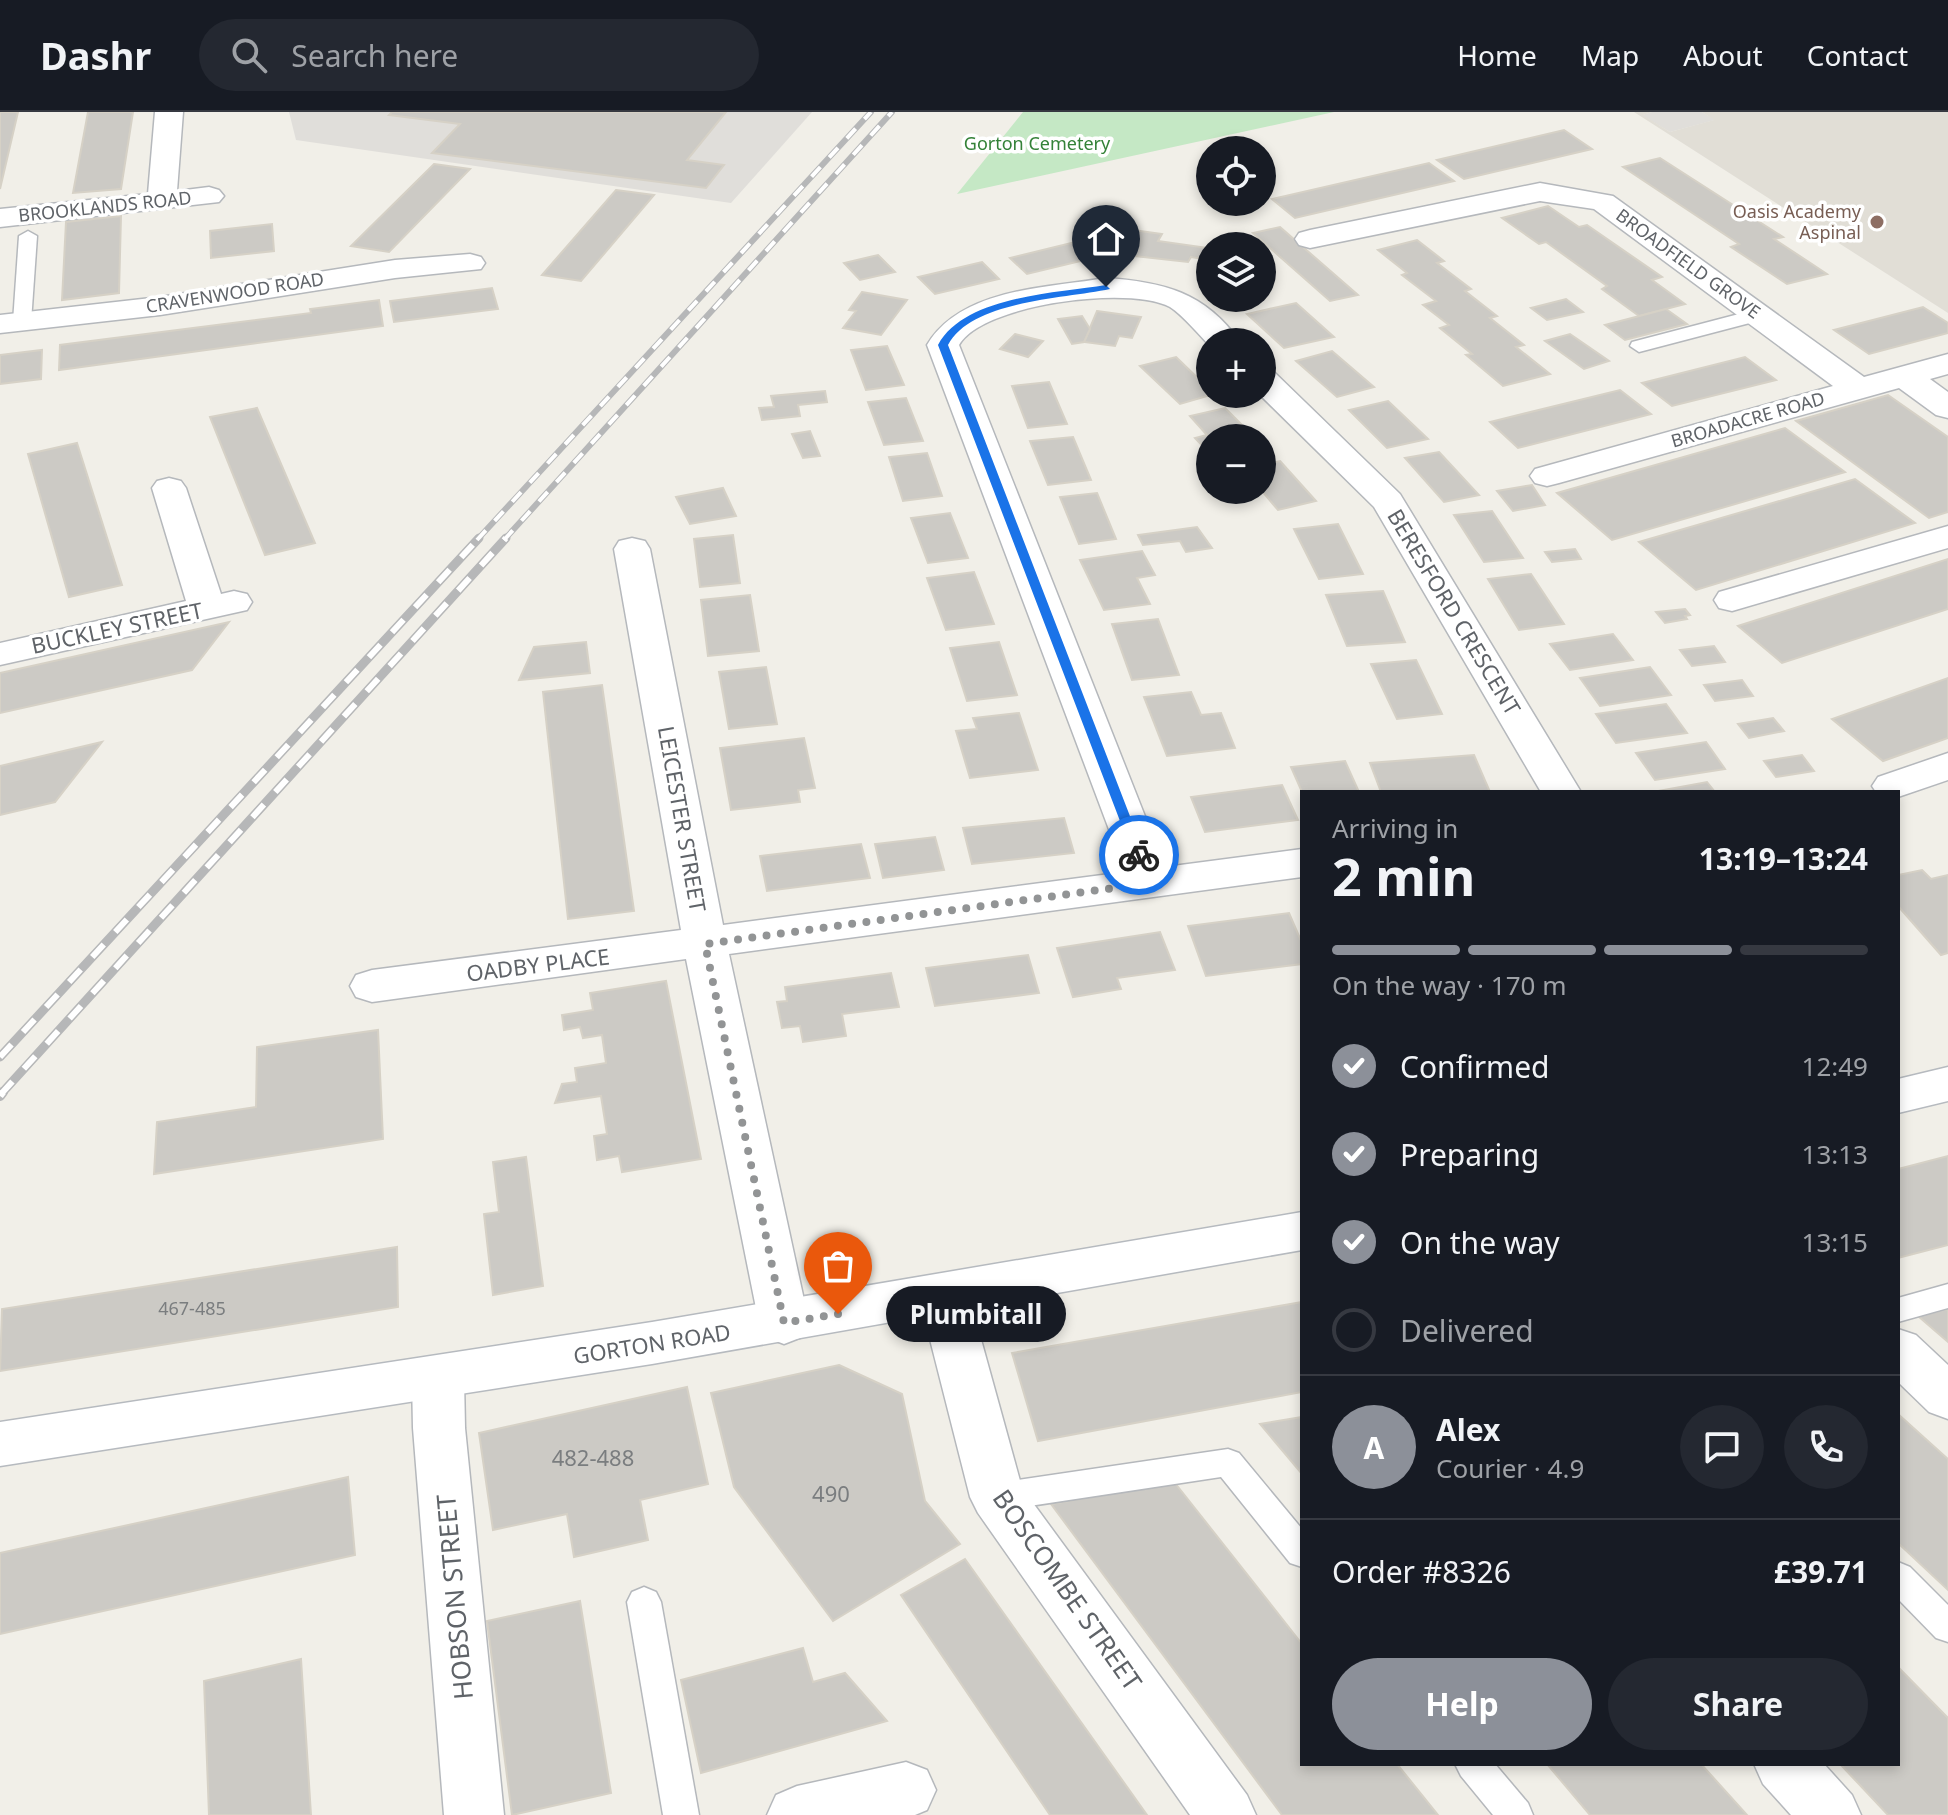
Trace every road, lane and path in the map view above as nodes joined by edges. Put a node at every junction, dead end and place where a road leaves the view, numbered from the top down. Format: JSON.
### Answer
{"nodes":[{"id":1,"x":169,"y":112,"type":"edge"},
{"id":2,"x":209,"y":196,"type":"dead end"},
{"id":3,"x":162,"y":200,"type":"junction"},
{"id":4,"x":0,"y":218,"type":"edge"},
{"id":5,"x":28,"y":236,"type":"dead end"},
{"id":6,"x":1310,"y":239,"type":"dead end"},
{"id":7,"x":470,"y":263,"type":"dead end"},
{"id":8,"x":1758,"y":315,"type":"junction"},
{"id":9,"x":11,"y":323,"type":"edge"},
{"id":10,"x":1209,"y":328,"type":"edge"},
{"id":11,"x":1639,"y":346,"type":"dead end"},
{"id":12,"x":1948,"y":364,"type":"edge"},
{"id":13,"x":1904,"y":376,"type":"junction"},
{"id":14,"x":1859,"y":389,"type":"junction"},
{"id":15,"x":1276,"y":393,"type":"edge"},
{"id":16,"x":1948,"y":408,"type":"edge"},
{"id":17,"x":1547,"y":476,"type":"dead end"},
{"id":18,"x":169,"y":488,"type":"dead end"},
{"id":19,"x":1948,"y":537,"type":"edge"},
{"id":20,"x":632,"y":549,"type":"dead end"},
{"id":21,"x":1732,"y":600,"type":"dead end"},
{"id":22,"x":0,"y":654,"type":"edge"},
{"id":23,"x":1948,"y":766,"type":"edge"},
{"id":24,"x":1892,"y":786,"type":"dead end"},
{"id":25,"x":1560,"y":790,"type":"edge"},
{"id":26,"x":1300,"y":863,"type":"edge"},
{"id":27,"x":1150,"y":883,"type":"junction"},
{"id":28,"x":705,"y":944,"type":"junction"},
{"id":29,"x":372,"y":986,"type":"dead end"},
{"id":30,"x":1948,"y":1084,"type":"edge"},
{"id":31,"x":1900,"y":1096,"type":"edge"},
{"id":32,"x":1300,"y":1231,"type":"edge"},
{"id":33,"x":944,"y":1296,"type":"junction"},
{"id":34,"x":1948,"y":1296,"type":"edge"},
{"id":35,"x":1900,"y":1309,"type":"edge"},
{"id":36,"x":784,"y":1323,"type":"junction"},
{"id":37,"x":1900,"y":1352,"type":"edge"},
{"id":38,"x":438,"y":1379,"type":"junction"},
{"id":39,"x":1948,"y":1397,"type":"edge"},
{"id":40,"x":0,"y":1444,"type":"edge"},
{"id":41,"x":997,"y":1497,"type":"junction"},
{"id":42,"x":1300,"y":1551,"type":"edge"},
{"id":43,"x":1900,"y":1579,"type":"edge"},
{"id":44,"x":644,"y":1602,"type":"dead end"},
{"id":45,"x":1948,"y":1627,"type":"edge"},
{"id":46,"x":1475,"y":1766,"type":"edge"},
{"id":47,"x":1786,"y":1766,"type":"edge"},
{"id":48,"x":916,"y":1802,"type":"edge"},
{"id":49,"x":474,"y":1815,"type":"edge"},
{"id":50,"x":681,"y":1815,"type":"edge"},
{"id":51,"x":797,"y":1815,"type":"edge"},
{"id":52,"x":1226,"y":1815,"type":"edge"},
{"id":53,"x":1515,"y":1815,"type":"edge"},
{"id":54,"x":1831,"y":1815,"type":"edge"}],
"edges":[{"from":1,"to":3,"type":"street"},
{"from":2,"to":3,"type":"street","name":"BROOKLANDS ROAD"},
{"from":3,"to":4,"type":"street","name":"BROOKLANDS ROAD"},
{"from":5,"to":9,"type":"lane"},
{"from":6,"to":8,"type":"street","name":"BROADFIELD GROVE"},
{"from":7,"to":9,"type":"street","name":"CRAVENWOOD ROAD"},
{"from":8,"to":11,"type":"lane"},
{"from":8,"to":14,"type":"street","name":"BROADFIELD GROVE"},
{"from":10,"to":27,"type":"street"},
{"from":12,"to":13,"type":"street","name":"BROADACRE ROAD"},
{"from":13,"to":14,"type":"street","name":"BROADACRE ROAD"},
{"from":13,"to":16,"type":"street"},
{"from":14,"to":17,"type":"street","name":"BROADACRE ROAD"},
{"from":15,"to":25,"type":"street","name":"BERESFORD CRESCENT"},
{"from":18,"to":22,"type":"street","name":"BUCKLEY STREET"},
{"from":19,"to":21,"type":"street"},
{"from":20,"to":28,"type":"street","name":"LEICESTER STREET"},
{"from":23,"to":24,"type":"street"},
{"from":26,"to":27,"type":"street","name":"OADBY PLACE"},
{"from":27,"to":28,"type":"street","name":"OADBY PLACE"},
{"from":28,"to":29,"type":"street","name":"OADBY PLACE"},
{"from":28,"to":36,"type":"street","name":"LEICESTER STREET"},
{"from":30,"to":31,"type":"street"},
{"from":32,"to":33,"type":"street","name":"GORTON ROAD"},
{"from":33,"to":36,"type":"street","name":"GORTON ROAD"},
{"from":33,"to":41,"type":"street","name":"BOSCOMBE STREET"},
{"from":34,"to":35,"type":"lane"},
{"from":36,"to":38,"type":"street","name":"GORTON ROAD"},
{"from":37,"to":39,"type":"street"},
{"from":38,"to":40,"type":"street","name":"GORTON ROAD"},
{"from":38,"to":49,"type":"street","name":"HOBSON STREET"},
{"from":41,"to":42,"type":"lane"},
{"from":41,"to":52,"type":"street","name":"BOSCOMBE STREET"},
{"from":43,"to":45,"type":"lane"},
{"from":44,"to":50,"type":"lane"},
{"from":46,"to":53,"type":"lane"},
{"from":47,"to":54,"type":"street"},
{"from":48,"to":51,"type":"street"}]}
